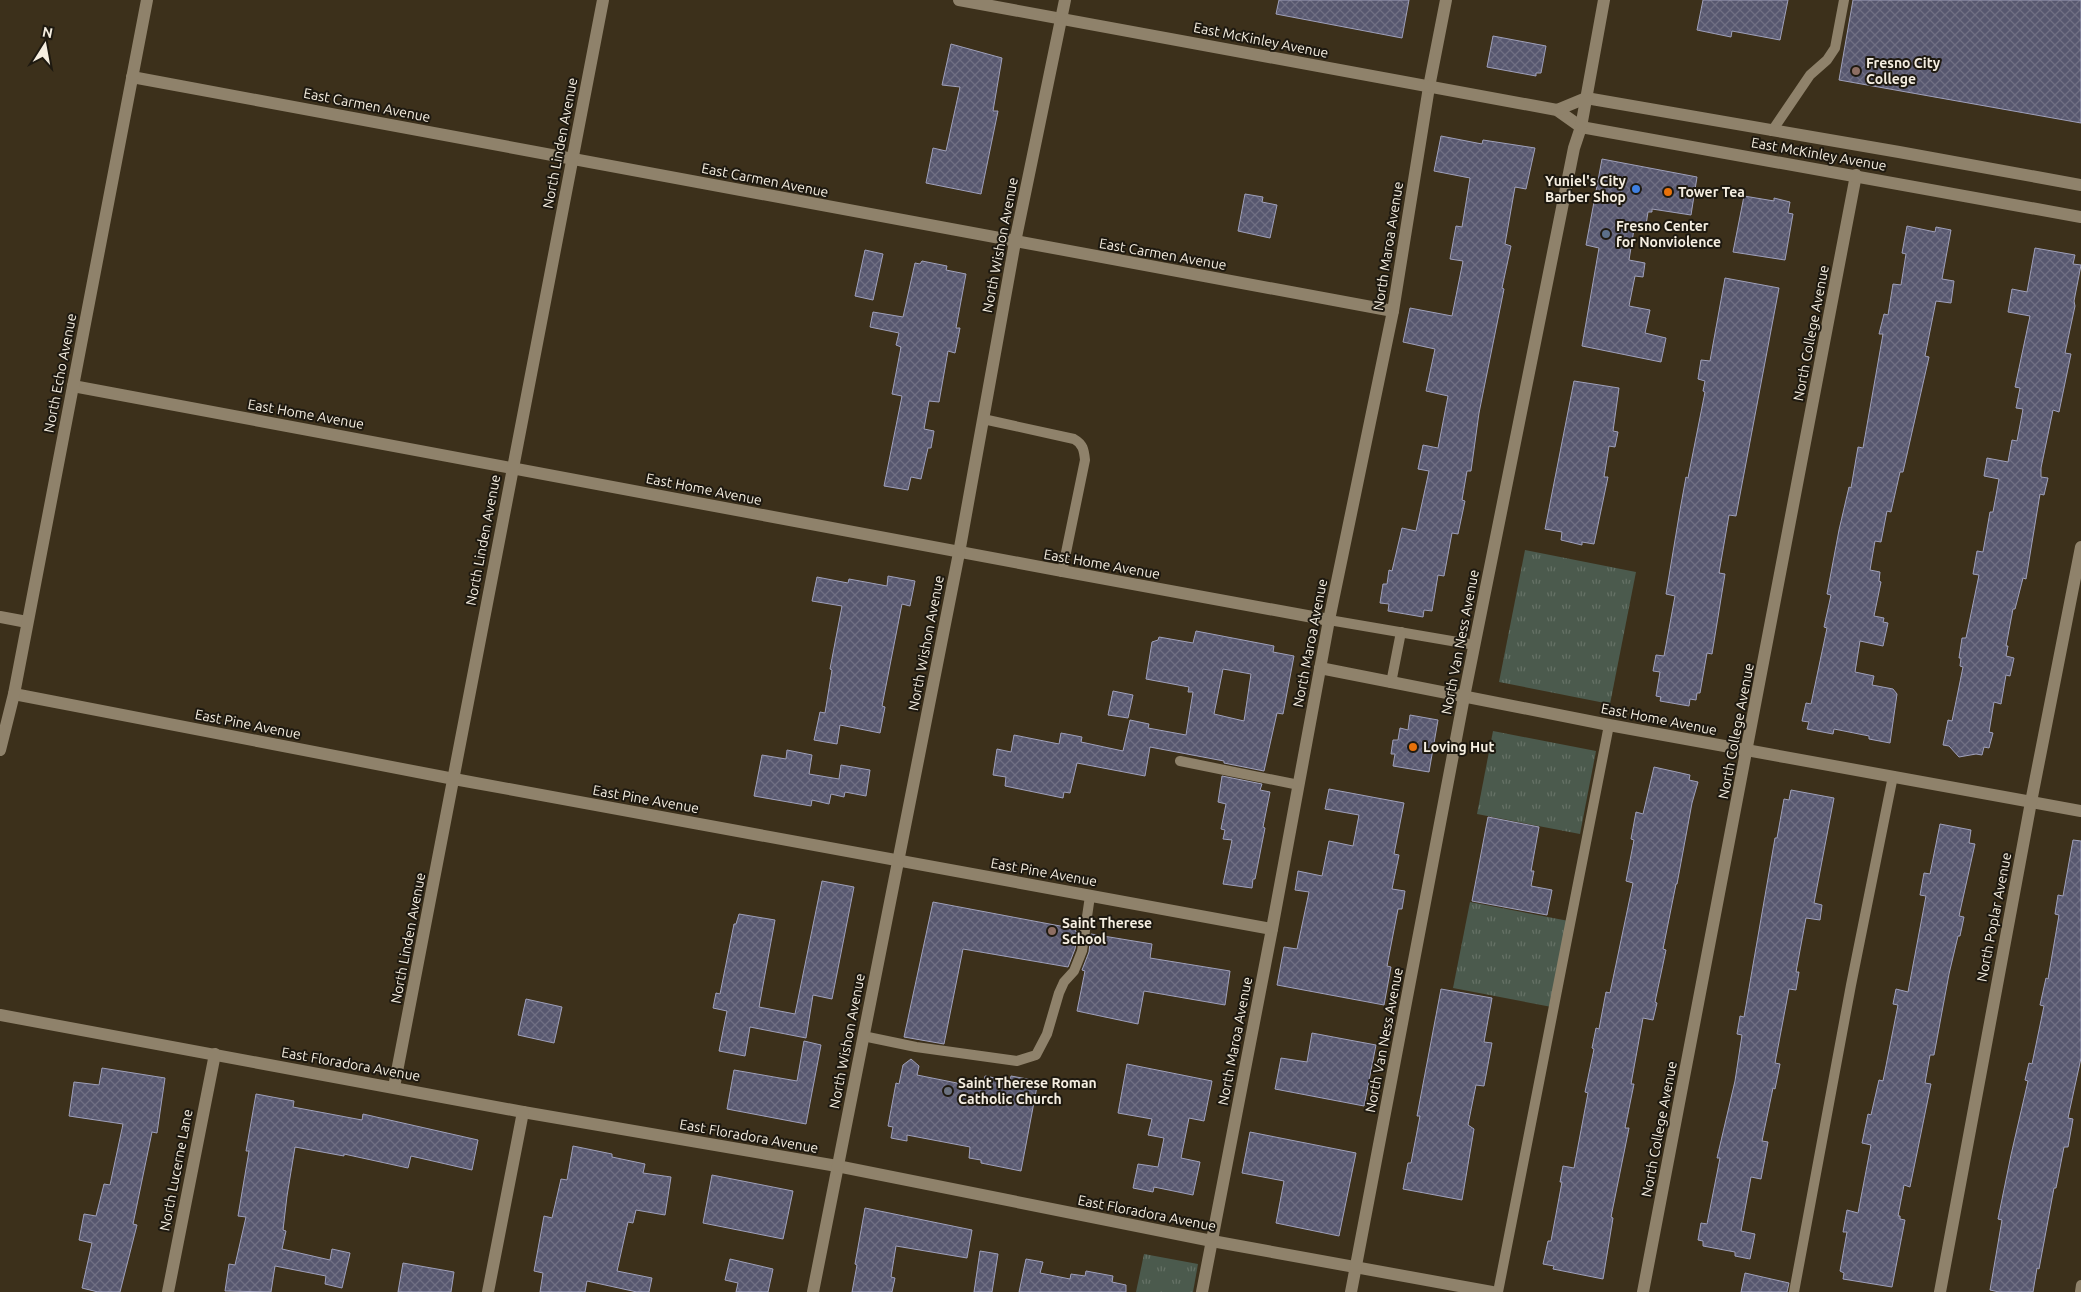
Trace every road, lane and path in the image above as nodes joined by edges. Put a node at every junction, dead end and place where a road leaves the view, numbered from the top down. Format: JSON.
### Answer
{"nodes":[{"id":1,"x":147,"y":0,"type":"edge"},
{"id":2,"x":603,"y":0,"type":"edge"},
{"id":3,"x":959,"y":0,"type":"edge"},
{"id":4,"x":1065,"y":0,"type":"edge"},
{"id":5,"x":1446,"y":0,"type":"edge"},
{"id":6,"x":1604,"y":0,"type":"edge"},
{"id":7,"x":1844,"y":0,"type":"edge"},
{"id":8,"x":1062,"y":19,"type":"junction"},
{"id":9,"x":132,"y":77,"type":"junction"},
{"id":10,"x":1429,"y":87,"type":"junction"},
{"id":11,"x":1586,"y":98,"type":"junction"},
{"id":12,"x":1557,"y":110,"type":"junction"},
{"id":13,"x":1581,"y":127,"type":"junction"},
{"id":14,"x":1772,"y":131,"type":"junction"},
{"id":15,"x":572,"y":159,"type":"junction"},
{"id":16,"x":1856,"y":175,"type":"junction"},
{"id":17,"x":2081,"y":185,"type":"edge"},
{"id":18,"x":2081,"y":217,"type":"edge"},
{"id":19,"x":1015,"y":242,"type":"junction"},
{"id":20,"x":1393,"y":312,"type":"junction"},
{"id":21,"x":73,"y":386,"type":"junction"},
{"id":22,"x":983,"y":419,"type":"junction"},
{"id":23,"x":512,"y":467,"type":"junction"},
{"id":24,"x":2081,"y":547,"type":"edge"},
{"id":25,"x":959,"y":553,"type":"junction"},
{"id":26,"x":1062,"y":572,"type":"junction"},
{"id":27,"x":0,"y":618,"type":"edge"},
{"id":28,"x":1329,"y":620,"type":"junction"},
{"id":29,"x":27,"y":622,"type":"junction"},
{"id":30,"x":1401,"y":632,"type":"junction"},
{"id":31,"x":1475,"y":645,"type":"junction"},
{"id":32,"x":1320,"y":668,"type":"junction"},
{"id":33,"x":1392,"y":682,"type":"junction"},
{"id":34,"x":14,"y":694,"type":"junction"},
{"id":35,"x":1464,"y":697,"type":"junction"},
{"id":36,"x":1609,"y":725,"type":"junction"},
{"id":37,"x":0,"y":750,"type":"edge"},
{"id":38,"x":1748,"y":750,"type":"junction"},
{"id":39,"x":1180,"y":761,"type":"dead end"},
{"id":40,"x":1893,"y":776,"type":"junction"},
{"id":41,"x":454,"y":779,"type":"junction"},
{"id":42,"x":1299,"y":785,"type":"junction"},
{"id":43,"x":2031,"y":802,"type":"junction"},
{"id":44,"x":2081,"y":811,"type":"edge"},
{"id":45,"x":899,"y":861,"type":"junction"},
{"id":46,"x":1090,"y":896,"type":"junction"},
{"id":47,"x":1272,"y":930,"type":"junction"},
{"id":48,"x":0,"y":1015,"type":"edge"},
{"id":49,"x":863,"y":1036,"type":"junction"},
{"id":50,"x":215,"y":1054,"type":"junction"},
{"id":51,"x":394,"y":1087,"type":"junction"},
{"id":52,"x":523,"y":1112,"type":"junction"},
{"id":53,"x":837,"y":1166,"type":"junction"},
{"id":54,"x":1212,"y":1241,"type":"junction"},
{"id":55,"x":1356,"y":1268,"type":"junction"},
{"id":56,"x":2081,"y":1285,"type":"edge"},
{"id":57,"x":168,"y":1292,"type":"edge"},
{"id":58,"x":488,"y":1292,"type":"edge"},
{"id":59,"x":813,"y":1292,"type":"edge"},
{"id":60,"x":1202,"y":1292,"type":"edge"},
{"id":61,"x":1351,"y":1292,"type":"edge"},
{"id":62,"x":1492,"y":1292,"type":"edge"},
{"id":63,"x":1498,"y":1292,"type":"edge"},
{"id":64,"x":1643,"y":1292,"type":"edge"},
{"id":65,"x":1794,"y":1292,"type":"edge"},
{"id":66,"x":1940,"y":1292,"type":"edge"},
{"id":67,"x":2080,"y":1292,"type":"edge"}],
"edges":[{"from":1,"to":9,"type":"street","name":"North Echo Avenue"},
{"from":2,"to":15,"type":"street","name":"North Linden Avenue"},
{"from":3,"to":8,"type":"street","name":"East McKinley Avenue"},
{"from":4,"to":8,"type":"street","name":"North Wishon Avenue"},
{"from":5,"to":10,"type":"street","name":"North Maroa Avenue"},
{"from":6,"to":11,"type":"street","name":"North Van Ness Avenue"},
{"from":7,"to":14,"type":"lane"},
{"from":8,"to":10,"type":"street","name":"East McKinley Avenue"},
{"from":8,"to":19,"type":"street","name":"North Wishon Avenue"},
{"from":9,"to":15,"type":"street","name":"East Carmen Avenue"},
{"from":9,"to":21,"type":"street","name":"North Echo Avenue"},
{"from":10,"to":12,"type":"street","name":"East McKinley Avenue"},
{"from":10,"to":20,"type":"street","name":"North Maroa Avenue"},
{"from":11,"to":12,"type":"street"},
{"from":11,"to":13,"type":"street","name":"North Van Ness Avenue"},
{"from":11,"to":14,"type":"street","name":"East McKinley Avenue"},
{"from":12,"to":13,"type":"street","name":"East McKinley Avenue"},
{"from":13,"to":16,"type":"street","name":"East McKinley Avenue"},
{"from":13,"to":31,"type":"street","name":"North Van Ness Avenue"},
{"from":14,"to":17,"type":"street","name":"East McKinley Avenue"},
{"from":15,"to":19,"type":"street","name":"East Carmen Avenue"},
{"from":15,"to":23,"type":"street","name":"North Linden Avenue"},
{"from":16,"to":18,"type":"street","name":"East McKinley Avenue"},
{"from":16,"to":38,"type":"street","name":"North College Avenue"},
{"from":19,"to":20,"type":"street","name":"East Carmen Avenue"},
{"from":19,"to":22,"type":"street","name":"North Wishon Avenue"},
{"from":20,"to":28,"type":"street","name":"North Maroa Avenue"},
{"from":21,"to":23,"type":"street","name":"East Home Avenue"},
{"from":21,"to":29,"type":"street","name":"North Echo Avenue"},
{"from":22,"to":25,"type":"street","name":"North Wishon Avenue"},
{"from":22,"to":26,"type":"lane"},
{"from":23,"to":25,"type":"street","name":"East Home Avenue"},
{"from":23,"to":41,"type":"street","name":"North Linden Avenue"},
{"from":24,"to":43,"type":"street","name":"North Poplar Avenue"},
{"from":25,"to":26,"type":"street","name":"East Home Avenue"},
{"from":25,"to":45,"type":"street","name":"North Wishon Avenue"},
{"from":26,"to":28,"type":"street","name":"East Home Avenue"},
{"from":27,"to":29,"type":"street"},
{"from":28,"to":30,"type":"lane"},
{"from":28,"to":32,"type":"street","name":"North Maroa Avenue"},
{"from":29,"to":34,"type":"street","name":"North Echo Avenue"},
{"from":30,"to":31,"type":"lane"},
{"from":30,"to":33,"type":"lane"},
{"from":31,"to":35,"type":"street","name":"North Van Ness Avenue"},
{"from":32,"to":33,"type":"street","name":"East Home Avenue"},
{"from":32,"to":42,"type":"street","name":"North Maroa Avenue"},
{"from":33,"to":35,"type":"street","name":"East Home Avenue"},
{"from":34,"to":37,"type":"street","name":"North Echo Avenue"},
{"from":34,"to":41,"type":"street","name":"East Pine Avenue"},
{"from":35,"to":36,"type":"street","name":"East Home Avenue"},
{"from":35,"to":55,"type":"street","name":"North Van Ness Avenue"},
{"from":36,"to":38,"type":"street","name":"East Home Avenue"},
{"from":36,"to":63,"type":"lane"},
{"from":38,"to":40,"type":"street","name":"East Home Avenue"},
{"from":38,"to":64,"type":"street","name":"North College Avenue"},
{"from":39,"to":42,"type":"lane"},
{"from":40,"to":43,"type":"street","name":"East Home Avenue"},
{"from":40,"to":65,"type":"lane"},
{"from":41,"to":45,"type":"street","name":"East Pine Avenue"},
{"from":41,"to":51,"type":"street","name":"North Linden Avenue"},
{"from":42,"to":47,"type":"street","name":"North Maroa Avenue"},
{"from":43,"to":44,"type":"street","name":"East Home Avenue"},
{"from":43,"to":66,"type":"street","name":"North Poplar Avenue"},
{"from":45,"to":46,"type":"street","name":"East Pine Avenue"},
{"from":45,"to":49,"type":"street","name":"North Wishon Avenue"},
{"from":46,"to":47,"type":"street","name":"East Pine Avenue"},
{"from":46,"to":49,"type":"lane"},
{"from":47,"to":54,"type":"street","name":"North Maroa Avenue"},
{"from":48,"to":50,"type":"street","name":"East Floradora Avenue"},
{"from":49,"to":53,"type":"street","name":"North Wishon Avenue"},
{"from":50,"to":51,"type":"street","name":"East Floradora Avenue"},
{"from":50,"to":57,"type":"street","name":"North Lucerne Lane"},
{"from":51,"to":52,"type":"street","name":"East Floradora Avenue"},
{"from":52,"to":53,"type":"street","name":"East Floradora Avenue"},
{"from":52,"to":58,"type":"street"},
{"from":53,"to":54,"type":"street","name":"East Floradora Avenue"},
{"from":53,"to":59,"type":"street","name":"North Wishon Avenue"},
{"from":54,"to":55,"type":"street","name":"East Floradora Avenue"},
{"from":54,"to":60,"type":"street","name":"North Maroa Avenue"},
{"from":55,"to":61,"type":"street","name":"North Van Ness Avenue"},
{"from":55,"to":62,"type":"street","name":"East Floradora Avenue"},
{"from":56,"to":67,"type":"lane"}]}
